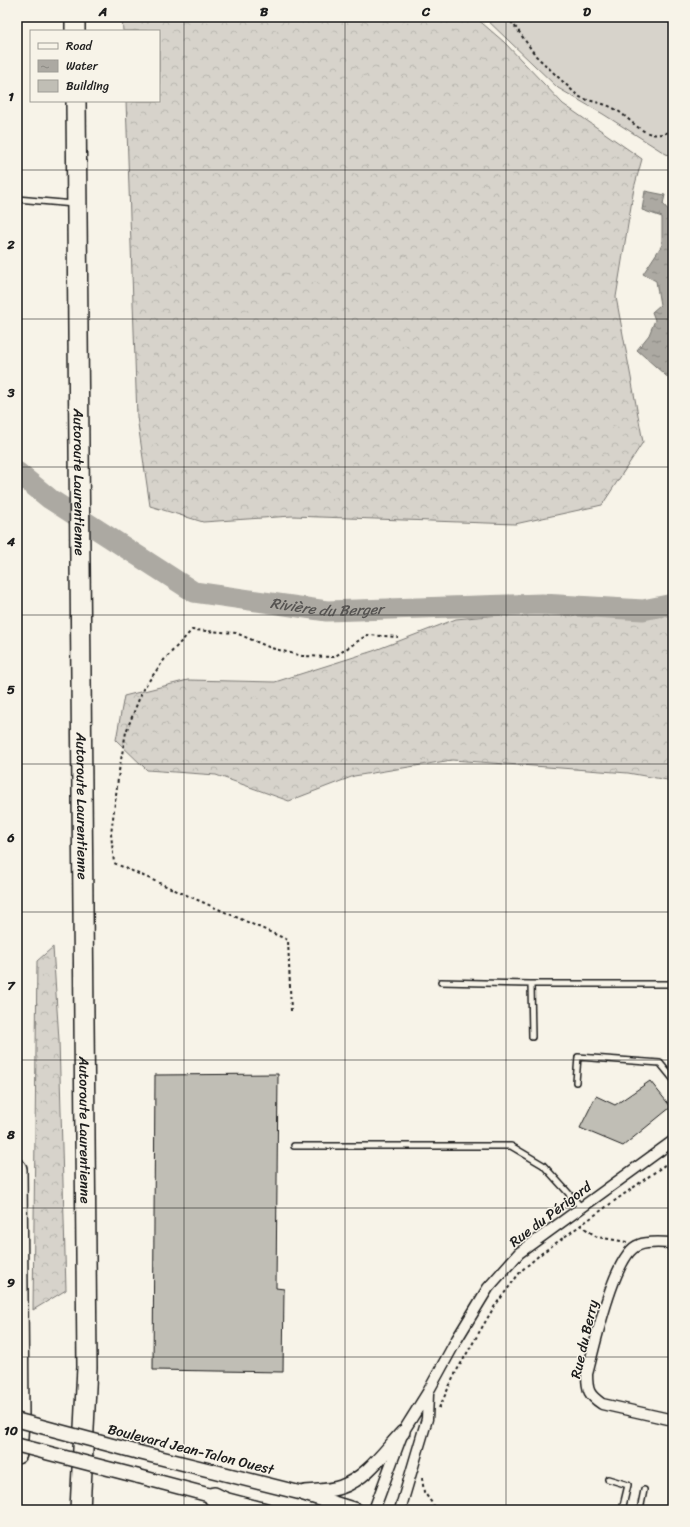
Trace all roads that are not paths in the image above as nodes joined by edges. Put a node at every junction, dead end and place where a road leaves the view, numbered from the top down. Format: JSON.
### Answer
{"nodes":[{"id":1,"x":75,"y":17,"type":"edge"},
{"id":2,"x":75,"y":30,"type":"edge"},
{"id":3,"x":76,"y":102,"type":"edge"},
{"id":4,"x":17,"y":199,"type":"edge"},
{"id":5,"x":76,"y":204,"type":"junction"},
{"id":6,"x":441,"y":982,"type":"dead end"},
{"id":7,"x":531,"y":984,"type":"junction"},
{"id":8,"x":673,"y":984,"type":"edge"},
{"id":9,"x":532,"y":1037,"type":"dead end"},
{"id":10,"x":673,"y":1079,"type":"edge"},
{"id":11,"x":576,"y":1082,"type":"dead end"},
{"id":12,"x":673,"y":1141,"type":"edge"},
{"id":13,"x":294,"y":1146,"type":"dead end"},
{"id":14,"x":17,"y":1169,"type":"edge"},
{"id":15,"x":581,"y":1207,"type":"junction"},
{"id":16,"x":673,"y":1243,"type":"edge"},
{"id":17,"x":428,"y":1392,"type":"junction"},
{"id":18,"x":17,"y":1420,"type":"edge"},
{"id":19,"x":673,"y":1420,"type":"edge"},
{"id":20,"x":403,"y":1432,"type":"junction"},
{"id":21,"x":17,"y":1445,"type":"edge"},
{"id":22,"x":17,"y":1454,"type":"edge"},
{"id":23,"x":608,"y":1479,"type":"dead end"},
{"id":24,"x":644,"y":1490,"type":"dead end"},
{"id":25,"x":301,"y":1493,"type":"junction"},
{"id":26,"x":214,"y":1497,"type":"junction"},
{"id":27,"x":80,"y":1510,"type":"edge"},
{"id":28,"x":240,"y":1510,"type":"edge"},
{"id":29,"x":266,"y":1510,"type":"edge"},
{"id":30,"x":356,"y":1510,"type":"edge"},
{"id":31,"x":374,"y":1510,"type":"edge"},
{"id":32,"x":400,"y":1510,"type":"edge"},
{"id":33,"x":622,"y":1510,"type":"edge"},
{"id":34,"x":640,"y":1510,"type":"edge"}],
"edges":[{"from":1,"to":2,"type":"highway"},
{"from":3,"to":5,"type":"highway","name":"Autoroute Laurentienne"},
{"from":4,"to":5,"type":"lane"},
{"from":5,"to":27,"type":"highway","name":"Autoroute Laurentienne"},
{"from":6,"to":7,"type":"lane"},
{"from":7,"to":8,"type":"lane"},
{"from":7,"to":9,"type":"lane"},
{"from":10,"to":11,"type":"lane"},
{"from":12,"to":15,"type":"street","name":"Rue du Périgord"},
{"from":13,"to":15,"type":"lane"},
{"from":14,"to":22,"type":"highway"},
{"from":15,"to":17,"type":"street","name":"Rue du Périgord"},
{"from":16,"to":19,"type":"street","name":"Rue du Berry"},
{"from":17,"to":20,"type":"street","name":"Rue du Périgord"},
{"from":17,"to":32,"type":"street","name":"Rue du Périgord"},
{"from":18,"to":25,"type":"street","name":"Boulevard Jean-Talon Ouest","bridge":true},
{"from":20,"to":25,"type":"street"},
{"from":20,"to":31,"type":"street","name":"Rue du Périgord"},
{"from":21,"to":26,"type":"street","bridge":true},
{"from":23,"to":33,"type":"lane"},
{"from":24,"to":34,"type":"lane"},
{"from":25,"to":30,"type":"street","name":"Boulevard Jean-Talon Ouest"},
{"from":26,"to":28,"type":"highway"},
{"from":26,"to":29,"type":"street"}]}
